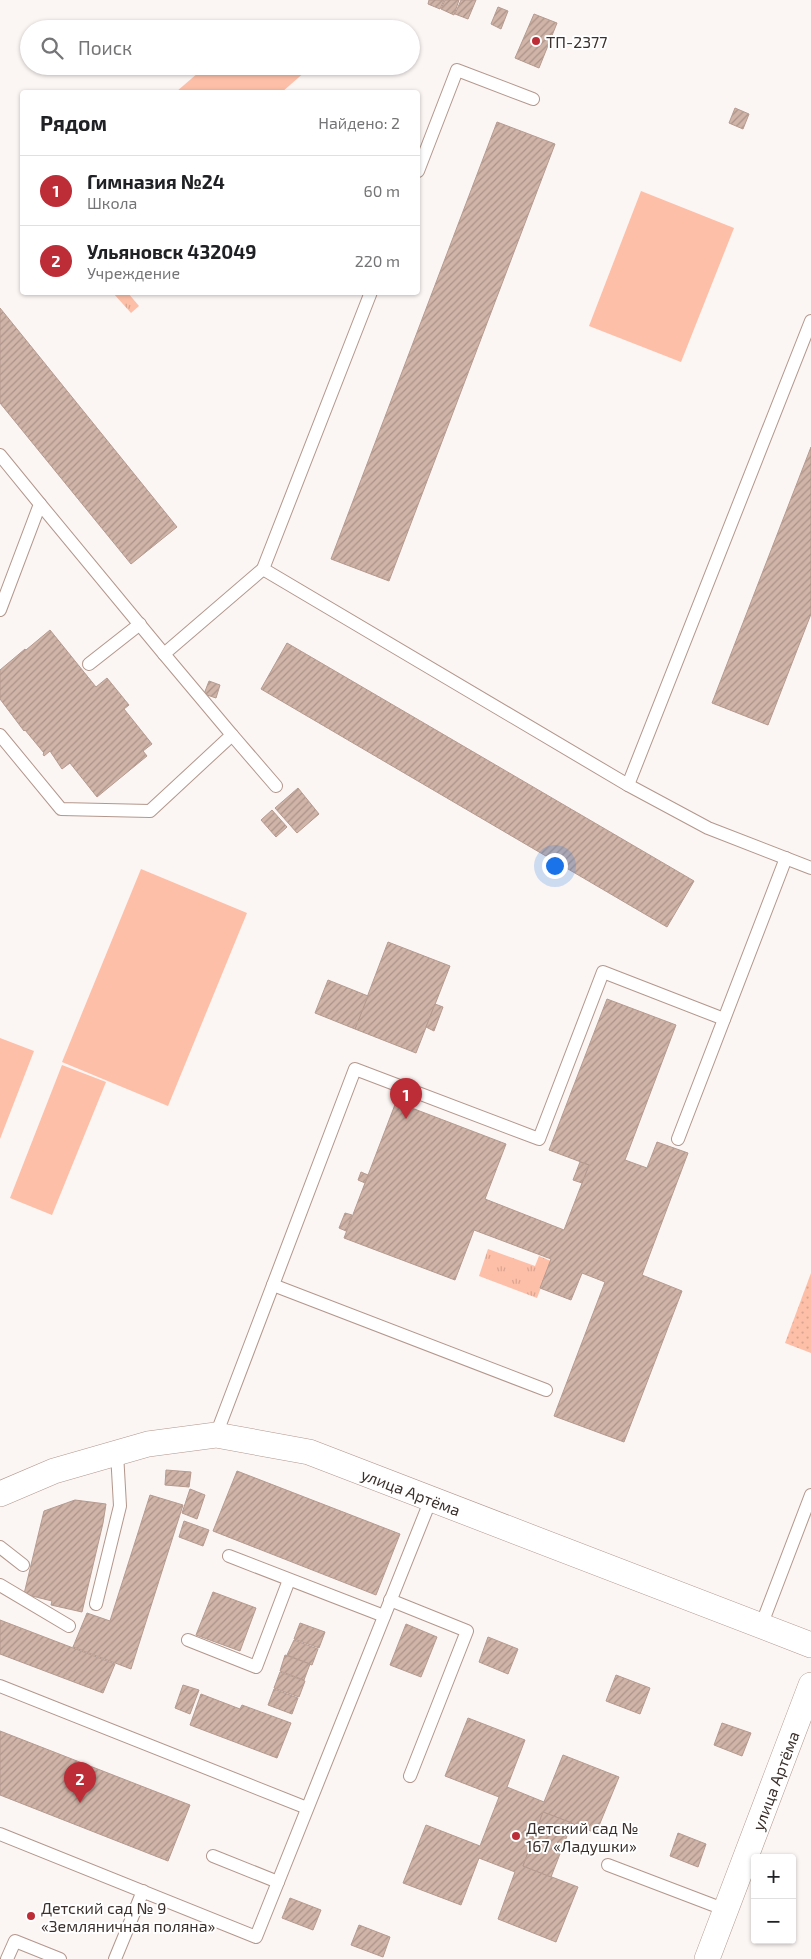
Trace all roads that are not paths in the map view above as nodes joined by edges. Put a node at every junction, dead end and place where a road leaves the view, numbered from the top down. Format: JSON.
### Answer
{"nodes":[{"id":1,"x":533,"y":99,"type":"dead end"},
{"id":2,"x":420,"y":166,"type":"edge"},
{"id":3,"x":370,"y":295,"type":"edge"},
{"id":4,"x":811,"y":321,"type":"edge"},
{"id":5,"x":0,"y":455,"type":"edge"},
{"id":6,"x":40,"y":504,"type":"junction"},
{"id":7,"x":263,"y":569,"type":"junction"},
{"id":8,"x":0,"y":610,"type":"edge"},
{"id":9,"x":140,"y":624,"type":"junction"},
{"id":10,"x":164,"y":654,"type":"junction"},
{"id":11,"x":89,"y":664,"type":"dead end"},
{"id":12,"x":0,"y":735,"type":"edge"},
{"id":13,"x":232,"y":735,"type":"junction"},
{"id":14,"x":276,"y":786,"type":"dead end"},
{"id":15,"x":628,"y":786,"type":"junction"},
{"id":16,"x":786,"y":858,"type":"junction"},
{"id":17,"x":811,"y":868,"type":"edge"},
{"id":18,"x":724,"y":1019,"type":"junction"},
{"id":19,"x":678,"y":1138,"type":"dead end"},
{"id":20,"x":273,"y":1285,"type":"junction"},
{"id":21,"x":546,"y":1390,"type":"dead end"},
{"id":22,"x":216,"y":1435,"type":"junction"},
{"id":23,"x":117,"y":1453,"type":"junction"},
{"id":24,"x":0,"y":1494,"type":"edge"},
{"id":25,"x":811,"y":1495,"type":"edge"},
{"id":26,"x":431,"y":1499,"type":"junction"},
{"id":27,"x":0,"y":1547,"type":"edge"},
{"id":28,"x":229,"y":1556,"type":"dead end"},
{"id":29,"x":23,"y":1565,"type":"dead end"},
{"id":30,"x":289,"y":1580,"type":"junction"},
{"id":31,"x":0,"y":1585,"type":"edge"},
{"id":32,"x":390,"y":1600,"type":"junction"},
{"id":33,"x":96,"y":1604,"type":"dead end"},
{"id":34,"x":384,"y":1616,"type":"junction"},
{"id":35,"x":69,"y":1626,"type":"dead end"},
{"id":36,"x":761,"y":1626,"type":"junction"},
{"id":37,"x":188,"y":1640,"type":"dead end"},
{"id":38,"x":811,"y":1645,"type":"edge"},
{"id":39,"x":811,"y":1685,"type":"edge"},
{"id":40,"x":0,"y":1686,"type":"edge"},
{"id":41,"x":410,"y":1776,"type":"dead end"},
{"id":42,"x":307,"y":1808,"type":"junction"},
{"id":43,"x":0,"y":1834,"type":"edge"},
{"id":44,"x":213,"y":1856,"type":"dead end"},
{"id":45,"x":608,"y":1866,"type":"dead end"},
{"id":46,"x":278,"y":1882,"type":"junction"},
{"id":47,"x":143,"y":1891,"type":"junction"},
{"id":48,"x":726,"y":1910,"type":"junction"},
{"id":49,"x":7,"y":1959,"type":"edge"},
{"id":50,"x":60,"y":1959,"type":"edge"},
{"id":51,"x":115,"y":1959,"type":"edge"},
{"id":52,"x":707,"y":1959,"type":"edge"}],
"edges":[{"from":1,"to":2,"type":"lane"},
{"from":3,"to":7,"type":"lane"},
{"from":4,"to":15,"type":"lane"},
{"from":5,"to":6,"type":"lane"},
{"from":6,"to":8,"type":"lane"},
{"from":6,"to":9,"type":"lane"},
{"from":7,"to":10,"type":"lane"},
{"from":7,"to":15,"type":"lane"},
{"from":9,"to":10,"type":"lane"},
{"from":9,"to":11,"type":"lane"},
{"from":10,"to":13,"type":"lane"},
{"from":12,"to":13,"type":"lane"},
{"from":13,"to":14,"type":"lane"},
{"from":15,"to":16,"type":"lane"},
{"from":16,"to":17,"type":"lane"},
{"from":16,"to":18,"type":"lane"},
{"from":18,"to":19,"type":"lane"},
{"from":18,"to":20,"type":"lane"},
{"from":20,"to":21,"type":"lane"},
{"from":20,"to":22,"type":"lane"},
{"from":22,"to":23,"type":"street","name":"улица Артёма"},
{"from":22,"to":26,"type":"street","name":"улица Артёма"},
{"from":23,"to":24,"type":"street","name":"улица Артёма"},
{"from":23,"to":33,"type":"lane"},
{"from":25,"to":36,"type":"lane"},
{"from":26,"to":32,"type":"lane"},
{"from":26,"to":36,"type":"street","name":"улица Артёма"},
{"from":27,"to":29,"type":"lane"},
{"from":28,"to":30,"type":"lane"},
{"from":30,"to":34,"type":"lane"},
{"from":30,"to":37,"type":"lane"},
{"from":31,"to":35,"type":"lane"},
{"from":32,"to":34,"type":"lane"},
{"from":32,"to":41,"type":"lane"},
{"from":34,"to":42,"type":"lane"},
{"from":36,"to":38,"type":"street","name":"улица Артёма"},
{"from":39,"to":48,"type":"street","name":"улица Артёма"},
{"from":40,"to":42,"type":"lane"},
{"from":42,"to":46,"type":"lane"},
{"from":43,"to":47,"type":"lane"},
{"from":44,"to":46,"type":"lane"},
{"from":45,"to":48,"type":"lane"},
{"from":46,"to":47,"type":"lane"},
{"from":47,"to":51,"type":"lane"},
{"from":48,"to":52,"type":"street","name":"улица Артёма"},
{"from":49,"to":50,"type":"lane"}]}
